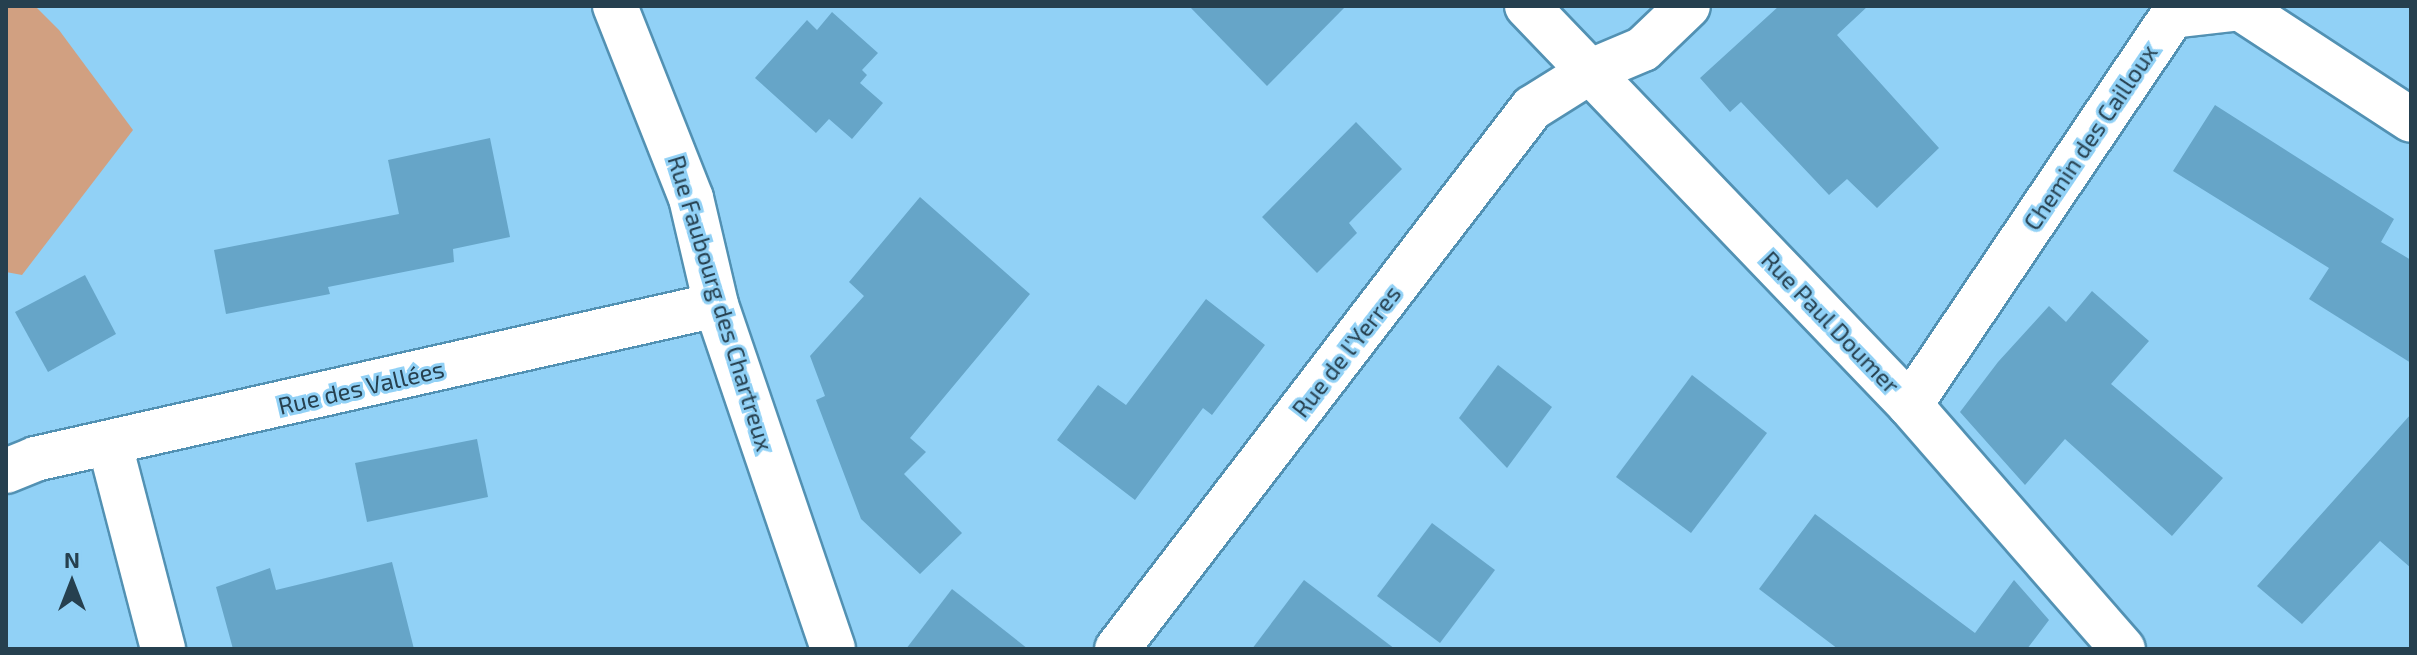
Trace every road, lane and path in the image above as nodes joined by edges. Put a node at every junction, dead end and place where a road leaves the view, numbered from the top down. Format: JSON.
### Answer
{"nodes":[{"id":1,"x":615,"y":6,"type":"edge"},
{"id":2,"x":1527,"y":6,"type":"edge"},
{"id":3,"x":1688,"y":6,"type":"edge"},
{"id":4,"x":1591,"y":71,"type":"junction"},
{"id":5,"x":2411,"y":120,"type":"edge"},
{"id":6,"x":716,"y":305,"type":"junction"},
{"id":7,"x":1910,"y":405,"type":"junction"},
{"id":8,"x":110,"y":445,"type":"junction"},
{"id":9,"x":6,"y":471,"type":"edge"},
{"id":10,"x":163,"y":649,"type":"edge"},
{"id":11,"x":833,"y":649,"type":"edge"},
{"id":12,"x":1117,"y":649,"type":"edge"},
{"id":13,"x":2123,"y":649,"type":"edge"}],
"edges":[{"from":1,"to":6,"type":"street","name":"Rue Faubourg des Chartreux"},
{"from":2,"to":4,"type":"street","name":"Rue Paul Doumer"},
{"from":3,"to":4,"type":"street","name":"Rue de l'Yerres"},
{"from":4,"to":7,"type":"street","name":"Rue Paul Doumer"},
{"from":4,"to":12,"type":"street","name":"Rue de l'Yerres"},
{"from":5,"to":7,"type":"street","name":"Chemin des Cailloux"},
{"from":6,"to":8,"type":"street","name":"Rue des Vallées"},
{"from":6,"to":11,"type":"street","name":"Rue Faubourg des Chartreux"},
{"from":7,"to":13,"type":"street","name":"Rue Paul Doumer"},
{"from":8,"to":9,"type":"street","name":"Rue des Vallées"},
{"from":8,"to":10,"type":"street"}]}
